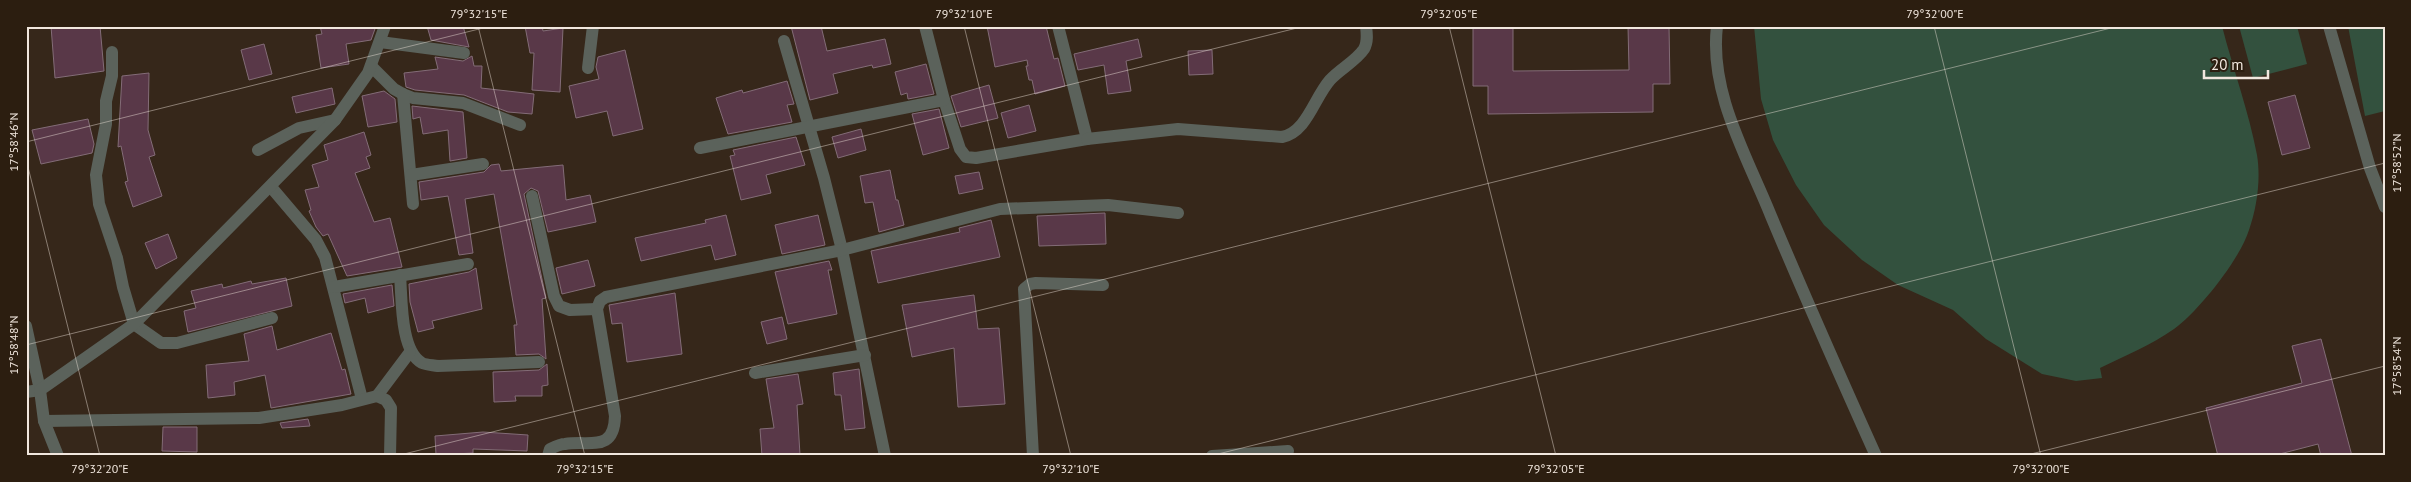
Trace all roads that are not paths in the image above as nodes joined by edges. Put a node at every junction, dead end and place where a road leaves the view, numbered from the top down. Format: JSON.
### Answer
{"nodes":[{"id":1,"x":385,"y":26,"type":"edge"},
{"id":2,"x":593,"y":26,"type":"edge"},
{"id":3,"x":925,"y":26,"type":"edge"},
{"id":4,"x":1058,"y":26,"type":"edge"},
{"id":5,"x":1366,"y":26,"type":"edge"},
{"id":6,"x":1718,"y":26,"type":"edge"},
{"id":7,"x":2329,"y":26,"type":"edge"},
{"id":8,"x":784,"y":41,"type":"dead end"},
{"id":9,"x":380,"y":42,"type":"junction"},
{"id":10,"x":112,"y":52,"type":"dead end"},
{"id":11,"x":464,"y":53,"type":"dead end"},
{"id":12,"x":371,"y":66,"type":"junction"},
{"id":13,"x":588,"y":68,"type":"dead end"},
{"id":14,"x":403,"y":94,"type":"junction"},
{"id":15,"x":944,"y":100,"type":"junction"},
{"id":16,"x":335,"y":120,"type":"junction"},
{"id":17,"x":520,"y":125,"type":"dead end"},
{"id":18,"x":807,"y":127,"type":"junction"},
{"id":19,"x":1087,"y":139,"type":"junction"},
{"id":20,"x":700,"y":148,"type":"dead end"},
{"id":21,"x":258,"y":150,"type":"dead end"},
{"id":22,"x":483,"y":164,"type":"dead end"},
{"id":23,"x":411,"y":175,"type":"junction"},
{"id":24,"x":271,"y":187,"type":"junction"},
{"id":25,"x":532,"y":196,"type":"dead end"},
{"id":26,"x":413,"y":204,"type":"dead end"},
{"id":27,"x":2385,"y":207,"type":"edge"},
{"id":28,"x":1178,"y":212,"type":"dead end"},
{"id":29,"x":842,"y":250,"type":"junction"},
{"id":30,"x":468,"y":264,"type":"dead end"},
{"id":31,"x":400,"y":275,"type":"junction"},
{"id":32,"x":1103,"y":285,"type":"dead end"},
{"id":33,"x":334,"y":287,"type":"junction"},
{"id":34,"x":598,"y":309,"type":"junction"},
{"id":35,"x":272,"y":318,"type":"dead end"},
{"id":36,"x":134,"y":324,"type":"junction"},
{"id":37,"x":26,"y":326,"type":"edge"},
{"id":38,"x":410,"y":352,"type":"junction"},
{"id":39,"x":865,"y":356,"type":"junction"},
{"id":40,"x":539,"y":362,"type":"dead end"},
{"id":41,"x":755,"y":373,"type":"dead end"},
{"id":42,"x":40,"y":390,"type":"junction"},
{"id":43,"x":26,"y":392,"type":"edge"},
{"id":44,"x":377,"y":396,"type":"junction"},
{"id":45,"x":362,"y":399,"type":"junction"},
{"id":46,"x":44,"y":421,"type":"junction"},
{"id":47,"x":1288,"y":451,"type":"dead end"},
{"id":48,"x":58,"y":456,"type":"edge"},
{"id":49,"x":390,"y":456,"type":"edge"},
{"id":50,"x":548,"y":456,"type":"edge"},
{"id":51,"x":886,"y":456,"type":"edge"},
{"id":52,"x":1033,"y":456,"type":"edge"},
{"id":53,"x":1212,"y":456,"type":"edge"},
{"id":54,"x":1876,"y":456,"type":"edge"}],
"edges":[{"from":1,"to":9,"type":"street"},
{"from":2,"to":13,"type":"street"},
{"from":3,"to":15,"type":"street"},
{"from":4,"to":19,"type":"street"},
{"from":5,"to":19,"type":"street"},
{"from":6,"to":54,"type":"street"},
{"from":7,"to":27,"type":"street"},
{"from":8,"to":18,"type":"street"},
{"from":9,"to":11,"type":"street"},
{"from":9,"to":12,"type":"street"},
{"from":10,"to":36,"type":"street"},
{"from":12,"to":14,"type":"street"},
{"from":12,"to":16,"type":"street"},
{"from":14,"to":17,"type":"street"},
{"from":14,"to":23,"type":"street"},
{"from":15,"to":18,"type":"street"},
{"from":15,"to":19,"type":"street"},
{"from":16,"to":21,"type":"street"},
{"from":16,"to":24,"type":"street"},
{"from":18,"to":20,"type":"street"},
{"from":18,"to":29,"type":"street"},
{"from":22,"to":23,"type":"street"},
{"from":23,"to":26,"type":"street"},
{"from":24,"to":33,"type":"street"},
{"from":24,"to":36,"type":"street"},
{"from":25,"to":34,"type":"street"},
{"from":28,"to":29,"type":"street"},
{"from":29,"to":34,"type":"street"},
{"from":29,"to":39,"type":"street"},
{"from":30,"to":31,"type":"street"},
{"from":31,"to":33,"type":"street"},
{"from":31,"to":38,"type":"street"},
{"from":32,"to":52,"type":"street"},
{"from":33,"to":45,"type":"street"},
{"from":34,"to":50,"type":"street"},
{"from":35,"to":36,"type":"street"},
{"from":36,"to":42,"type":"street"},
{"from":37,"to":42,"type":"street"},
{"from":38,"to":40,"type":"street"},
{"from":38,"to":44,"type":"street"},
{"from":39,"to":41,"type":"street"},
{"from":39,"to":51,"type":"street"},
{"from":42,"to":43,"type":"street"},
{"from":42,"to":46,"type":"street"},
{"from":44,"to":45,"type":"street"},
{"from":44,"to":49,"type":"street"},
{"from":45,"to":46,"type":"street"},
{"from":46,"to":48,"type":"street"},
{"from":47,"to":53,"type":"street"}]}
